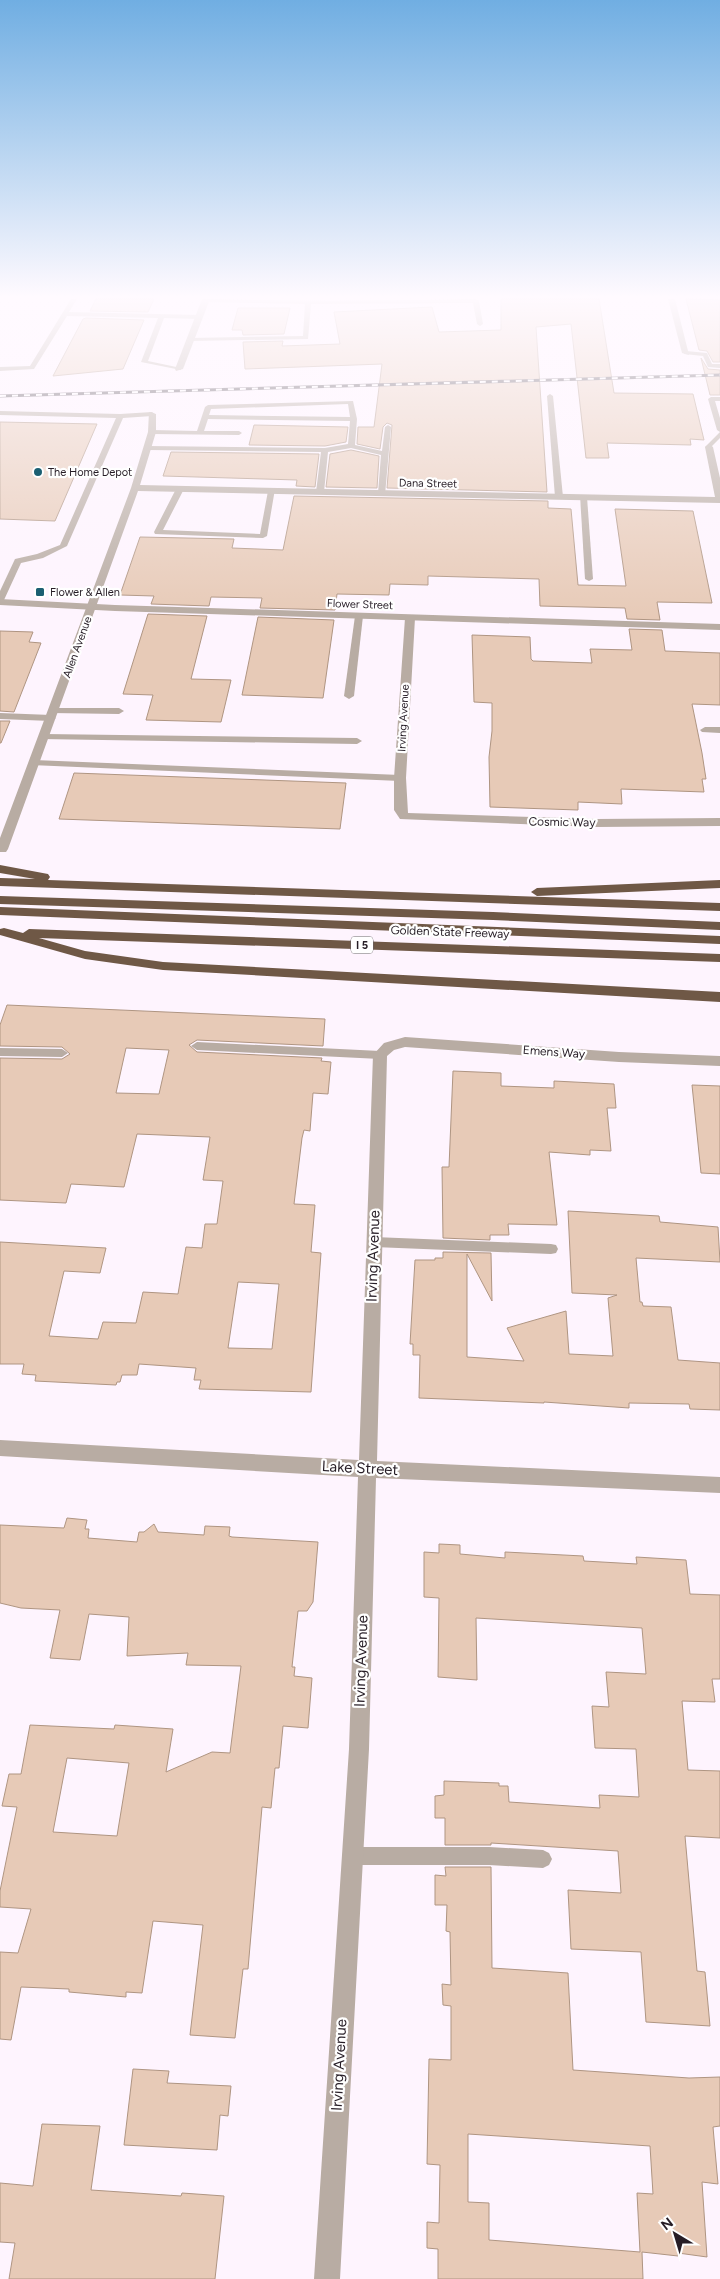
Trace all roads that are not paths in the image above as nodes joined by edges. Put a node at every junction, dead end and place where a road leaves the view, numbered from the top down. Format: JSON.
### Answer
{"nodes":[{"id":1,"x":255,"y":405,"type":"edge"},
{"id":2,"x":352,"y":405,"type":"edge"},
{"id":3,"x":551,"y":405,"type":"edge"},
{"id":4,"x":713,"y":405,"type":"edge"},
{"id":5,"x":0,"y":413,"type":"edge"},
{"id":6,"x":152,"y":414,"type":"joint"},
{"id":7,"x":120,"y":416,"type":"junction"},
{"id":8,"x":205,"y":417,"type":"junction"},
{"id":9,"x":354,"y":419,"type":"junction"},
{"id":10,"x":388,"y":427,"type":"dead end"},
{"id":11,"x":720,"y":429,"type":"edge"},
{"id":12,"x":152,"y":432,"type":"junction"},
{"id":13,"x":200,"y":432,"type":"junction"},
{"id":14,"x":239,"y":433,"type":"dead end"},
{"id":15,"x":350,"y":446,"type":"junction"},
{"id":16,"x":709,"y":447,"type":"joint"},
{"id":17,"x":148,"y":448,"type":"junction"},
{"id":18,"x":325,"y":450,"type":"junction"},
{"id":19,"x":385,"y":454,"type":"junction"},
{"id":20,"x":135,"y":488,"type":"junction"},
{"id":21,"x":180,"y":489,"type":"junction"},
{"id":22,"x":272,"y":491,"type":"junction"},
{"id":23,"x":320,"y":492,"type":"junction"},
{"id":24,"x":382,"y":493,"type":"junction"},
{"id":25,"x":559,"y":497,"type":"junction"},
{"id":26,"x":583,"y":498,"type":"junction"},
{"id":27,"x":720,"y":499,"type":"edge"},
{"id":28,"x":589,"y":579,"type":"dead end"},
{"id":29,"x":0,"y":601,"type":"edge"},
{"id":30,"x":92,"y":607,"type":"junction"},
{"id":31,"x":359,"y":616,"type":"junction"},
{"id":32,"x":410,"y":618,"type":"junction"},
{"id":33,"x":720,"y":627,"type":"edge"},
{"id":34,"x":349,"y":696,"type":"dead end"},
{"id":35,"x":119,"y":711,"type":"dead end"},
{"id":36,"x":52,"y":714,"type":"junction"},
{"id":37,"x":2,"y":716,"type":"edge"},
{"id":38,"x":705,"y":730,"type":"dead end"},
{"id":39,"x":720,"y":730,"type":"edge"},
{"id":40,"x":44,"y":737,"type":"junction"},
{"id":41,"x":357,"y":741,"type":"dead end"},
{"id":42,"x":34,"y":763,"type":"junction"},
{"id":43,"x":400,"y":778,"type":"junction"},
{"id":44,"x":404,"y":816,"type":"joint"},
{"id":45,"x":720,"y":822,"type":"edge"},
{"id":46,"x":2,"y":849,"type":"dead end"},
{"id":47,"x":0,"y":869,"type":"edge"},
{"id":48,"x":22,"y":878,"type":"junction"},
{"id":49,"x":0,"y":882,"type":"edge"},
{"id":50,"x":720,"y":884,"type":"edge"},
{"id":51,"x":430,"y":897,"type":"junction"},
{"id":52,"x":0,"y":900,"type":"edge"},
{"id":53,"x":720,"y":907,"type":"edge"},
{"id":54,"x":9,"y":908,"type":"edge"},
{"id":55,"x":720,"y":926,"type":"edge"},
{"id":56,"x":2,"y":932,"type":"edge"},
{"id":57,"x":720,"y":940,"type":"edge"},
{"id":58,"x":720,"y":958,"type":"edge"},
{"id":59,"x":720,"y":997,"type":"edge"},
{"id":60,"x":197,"y":1046,"type":"dead end"},
{"id":61,"x":385,"y":1050,"type":"junction"},
{"id":62,"x":0,"y":1052,"type":"edge"},
{"id":63,"x":62,"y":1053,"type":"dead end"},
{"id":64,"x":720,"y":1061,"type":"edge"},
{"id":65,"x":374,"y":1242,"type":"junction"},
{"id":66,"x":551,"y":1249,"type":"dead end"},
{"id":67,"x":0,"y":1448,"type":"edge"},
{"id":68,"x":366,"y":1468,"type":"junction"},
{"id":69,"x":720,"y":1485,"type":"edge"},
{"id":70,"x":351,"y":1856,"type":"junction"},
{"id":71,"x":543,"y":1859,"type":"dead end"},
{"id":72,"x":326,"y":2279,"type":"edge"}],
"edges":[{"from":1,"to":8,"type":"lane"},
{"from":2,"to":9,"type":"lane"},
{"from":3,"to":25,"type":"lane"},
{"from":4,"to":11,"type":"lane"},
{"from":5,"to":7,"type":"lane"},
{"from":6,"to":7,"type":"lane"},
{"from":6,"to":12,"type":"street","name":"Allen Avenue"},
{"from":7,"to":29,"type":"lane"},
{"from":8,"to":9,"type":"lane"},
{"from":8,"to":13,"type":"lane"},
{"from":9,"to":15,"type":"lane"},
{"from":10,"to":19,"type":"lane"},
{"from":11,"to":16,"type":"lane"},
{"from":12,"to":13,"type":"lane"},
{"from":12,"to":17,"type":"street","name":"Allen Avenue"},
{"from":13,"to":14,"type":"lane"},
{"from":15,"to":18,"type":"lane"},
{"from":15,"to":19,"type":"lane"},
{"from":16,"to":27,"type":"street"},
{"from":17,"to":18,"type":"lane"},
{"from":17,"to":20,"type":"street","name":"Allen Avenue"},
{"from":18,"to":23,"type":"lane"},
{"from":19,"to":24,"type":"lane"},
{"from":20,"to":21,"type":"street","name":"Dana Street"},
{"from":20,"to":30,"type":"street","name":"Allen Avenue"},
{"from":21,"to":22,"type":"street","name":"Dana Street"},
{"from":21,"to":22,"type":"lane"},
{"from":22,"to":23,"type":"street","name":"Dana Street"},
{"from":23,"to":24,"type":"street","name":"Dana Street"},
{"from":24,"to":25,"type":"street","name":"Dana Street"},
{"from":25,"to":26,"type":"street","name":"Dana Street"},
{"from":26,"to":27,"type":"street","name":"Dana Street"},
{"from":26,"to":28,"type":"lane"},
{"from":29,"to":30,"type":"street","name":"Flower Street"},
{"from":30,"to":31,"type":"street","name":"Flower Street"},
{"from":30,"to":36,"type":"street","name":"Allen Avenue"},
{"from":31,"to":32,"type":"street","name":"Flower Street"},
{"from":31,"to":34,"type":"lane"},
{"from":32,"to":33,"type":"street","name":"Flower Street"},
{"from":32,"to":43,"type":"street","name":"Irving Avenue"},
{"from":35,"to":36,"type":"lane"},
{"from":36,"to":37,"type":"lane"},
{"from":36,"to":40,"type":"street","name":"Allen Avenue"},
{"from":38,"to":39,"type":"lane"},
{"from":40,"to":41,"type":"lane"},
{"from":40,"to":42,"type":"street","name":"Allen Avenue"},
{"from":42,"to":43,"type":"lane"},
{"from":42,"to":46,"type":"street","name":"Allen Avenue"},
{"from":43,"to":44,"type":"street","name":"Irving Avenue"},
{"from":44,"to":45,"type":"street","name":"Cosmic Way"},
{"from":47,"to":48,"type":"highway"},
{"from":48,"to":49,"type":"highway"},
{"from":48,"to":51,"type":"highway"},
{"from":50,"to":51,"type":"highway"},
{"from":51,"to":53,"type":"highway"},
{"from":52,"to":54,"type":"highway"},
{"from":54,"to":55,"type":"highway"},
{"from":54,"to":57,"type":"highway"},
{"from":56,"to":58,"type":"highway","name":"Golden State Freeway","number":"I 5"},
{"from":56,"to":59,"type":"highway"},
{"from":60,"to":61,"type":"lane"},
{"from":61,"to":64,"type":"street","name":"Emens Way"},
{"from":61,"to":65,"type":"street","name":"Irving Avenue"},
{"from":62,"to":63,"type":"lane"},
{"from":65,"to":66,"type":"lane"},
{"from":65,"to":68,"type":"street","name":"Irving Avenue"},
{"from":67,"to":68,"type":"street","name":"Lake Street"},
{"from":68,"to":69,"type":"street","name":"Lake Street"},
{"from":68,"to":70,"type":"street","name":"Irving Avenue"},
{"from":70,"to":71,"type":"lane"},
{"from":70,"to":72,"type":"street","name":"Irving Avenue"}]}
